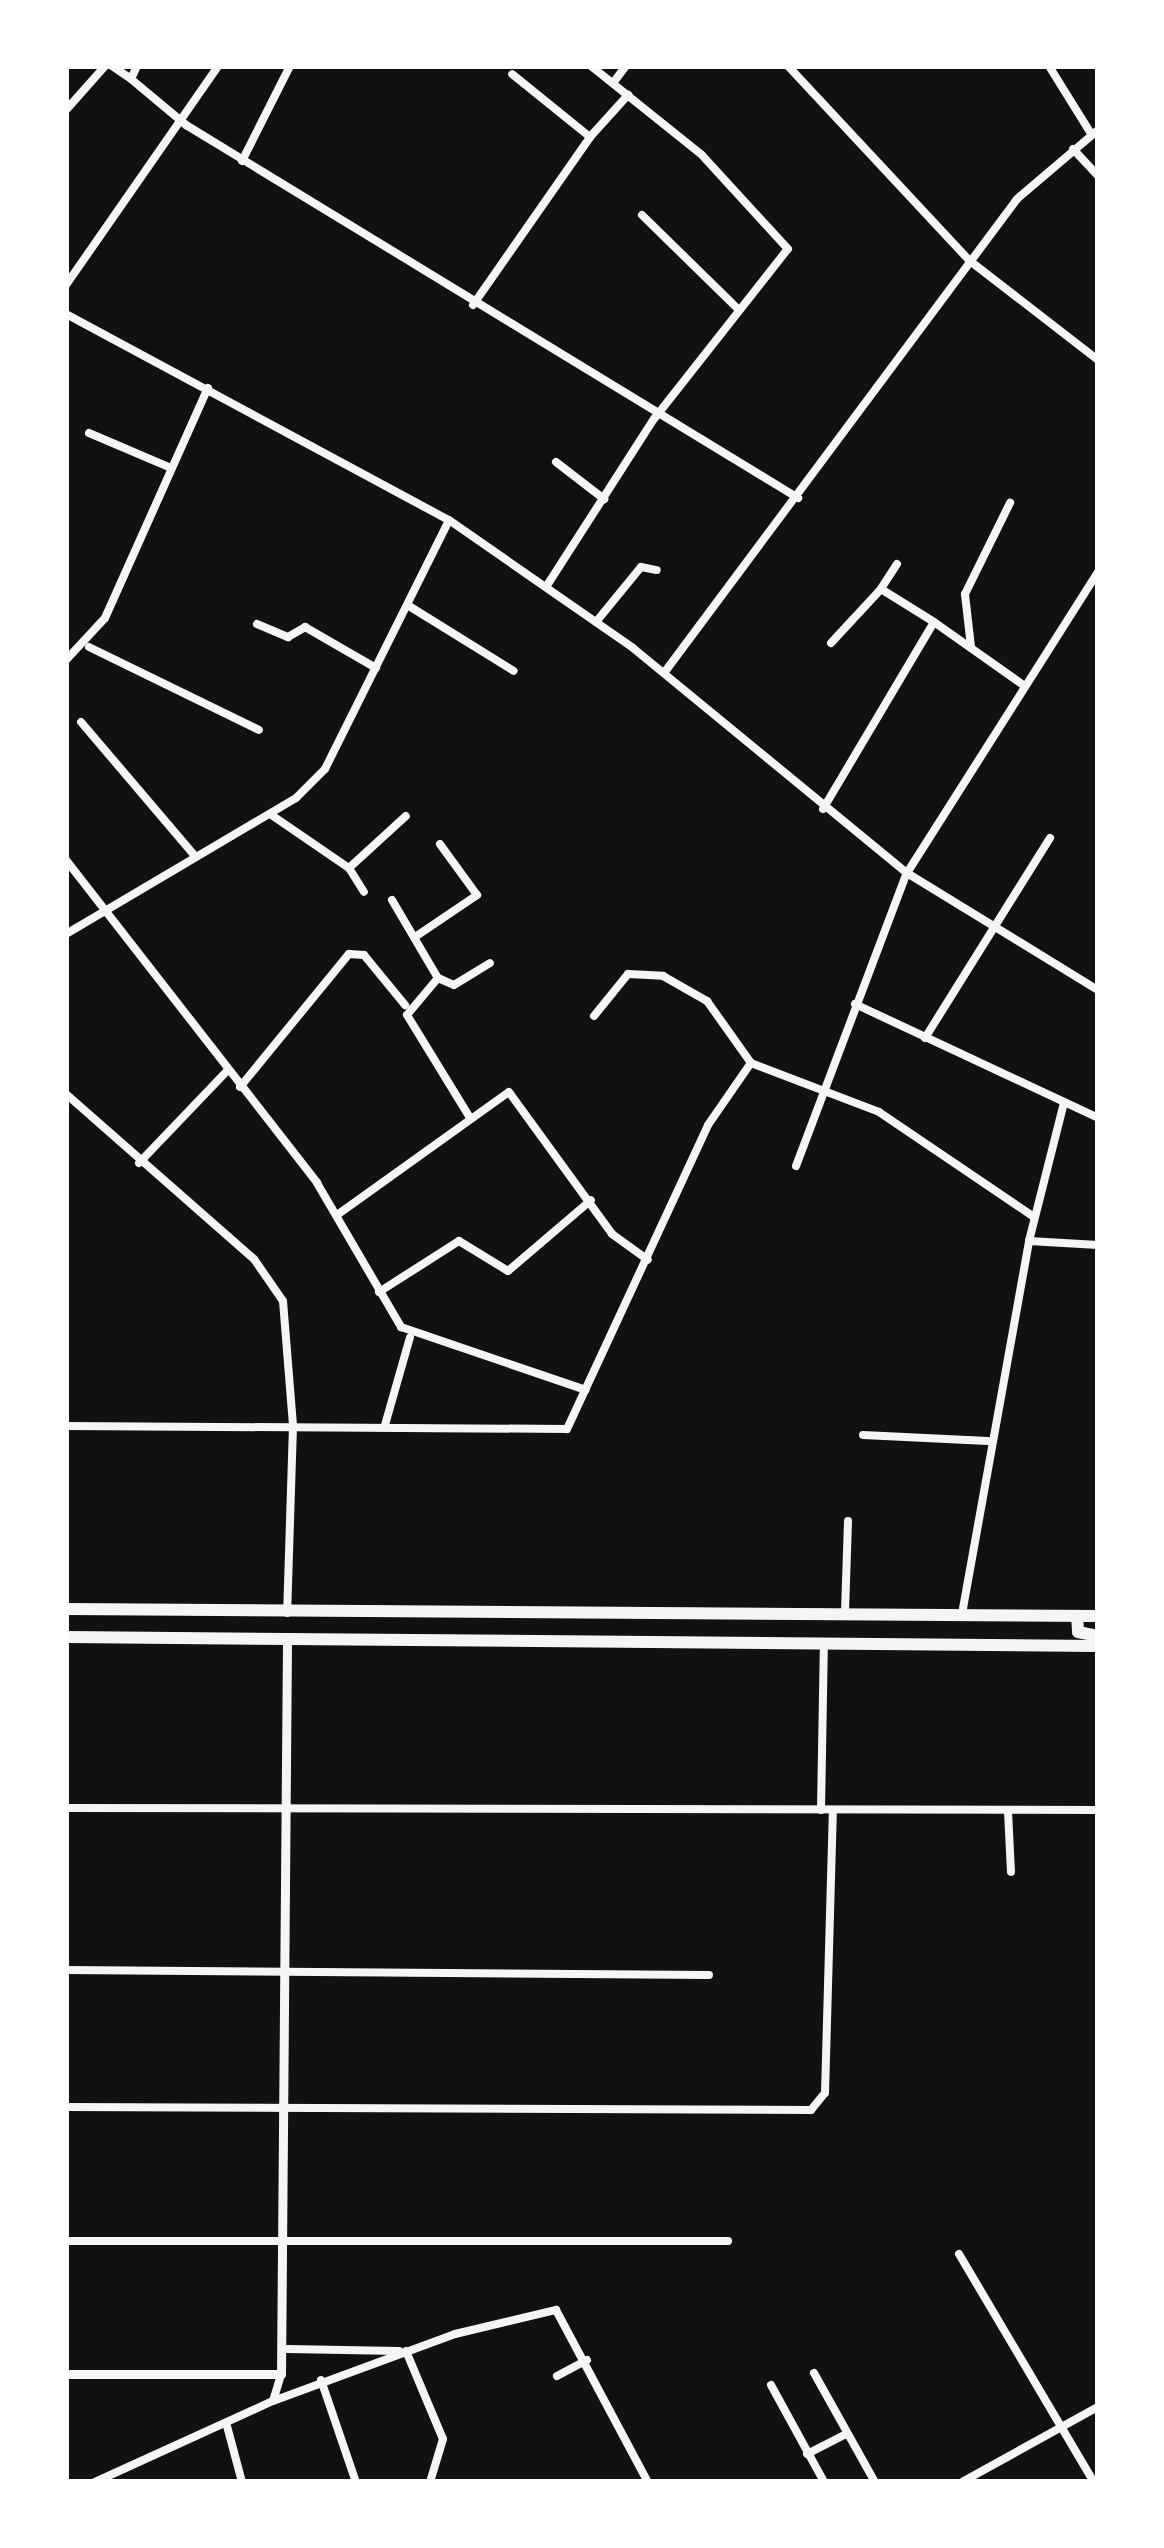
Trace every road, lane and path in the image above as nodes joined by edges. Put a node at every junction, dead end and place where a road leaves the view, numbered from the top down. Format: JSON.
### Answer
{"nodes":[{"id":1,"x":108,"y":66,"type":"edge"},
{"id":2,"x":137,"y":66,"type":"edge"},
{"id":3,"x":218,"y":66,"type":"edge"},
{"id":4,"x":290,"y":66,"type":"edge"},
{"id":5,"x":591,"y":66,"type":"edge"},
{"id":6,"x":626,"y":66,"type":"edge"},
{"id":7,"x":788,"y":66,"type":"edge"},
{"id":8,"x":1049,"y":66,"type":"edge"},
{"id":9,"x":512,"y":74,"type":"dead end"},
{"id":10,"x":131,"y":79,"type":"junction"},
{"id":11,"x":613,"y":83,"type":"junction"},
{"id":12,"x":628,"y":94,"type":"junction"},
{"id":13,"x":66,"y":110,"type":"edge"},
{"id":14,"x":186,"y":125,"type":"junction"},
{"id":15,"x":1095,"y":133,"type":"edge"},
{"id":16,"x":590,"y":137,"type":"junction"},
{"id":17,"x":1073,"y":148,"type":"junction"},
{"id":18,"x":242,"y":161,"type":"junction"},
{"id":19,"x":1098,"y":176,"type":"edge"},
{"id":20,"x":642,"y":215,"type":"dead end"},
{"id":21,"x":970,"y":261,"type":"junction"},
{"id":22,"x":66,"y":286,"type":"edge"},
{"id":23,"x":473,"y":304,"type":"junction"},
{"id":24,"x":738,"y":309,"type":"junction"},
{"id":25,"x":66,"y":314,"type":"edge"},
{"id":26,"x":1098,"y":360,"type":"edge"},
{"id":27,"x":208,"y":388,"type":"junction"},
{"id":28,"x":654,"y":419,"type":"junction"},
{"id":29,"x":89,"y":433,"type":"dead end"},
{"id":30,"x":556,"y":462,"type":"dead end"},
{"id":31,"x":171,"y":468,"type":"junction"},
{"id":32,"x":798,"y":498,"type":"junction"},
{"id":33,"x":604,"y":499,"type":"junction"},
{"id":34,"x":1010,"y":503,"type":"dead end"},
{"id":35,"x":449,"y":520,"type":"junction"},
{"id":36,"x":897,"y":564,"type":"dead end"},
{"id":37,"x":657,"y":570,"type":"dead end"},
{"id":38,"x":1098,"y":572,"type":"edge"},
{"id":39,"x":546,"y":587,"type":"junction"},
{"id":40,"x":881,"y":589,"type":"junction"},
{"id":41,"x":410,"y":606,"type":"junction"},
{"id":42,"x":596,"y":622,"type":"junction"},
{"id":43,"x":934,"y":622,"type":"junction"},
{"id":44,"x":257,"y":624,"type":"dead end"},
{"id":45,"x":831,"y":643,"type":"dead end"},
{"id":46,"x":89,"y":647,"type":"junction"},
{"id":47,"x":971,"y":649,"type":"junction"},
{"id":48,"x":66,"y":660,"type":"edge"},
{"id":49,"x":376,"y":668,"type":"junction"},
{"id":50,"x":514,"y":671,"type":"dead end"},
{"id":51,"x":664,"y":673,"type":"junction"},
{"id":52,"x":1022,"y":684,"type":"junction"},
{"id":53,"x":81,"y":722,"type":"dead end"},
{"id":54,"x":259,"y":730,"type":"dead end"},
{"id":55,"x":823,"y":809,"type":"junction"},
{"id":56,"x":270,"y":814,"type":"junction"},
{"id":57,"x":406,"y":816,"type":"dead end"},
{"id":58,"x":1049,"y":838,"type":"dead end"},
{"id":59,"x":440,"y":844,"type":"dead end"},
{"id":60,"x":196,"y":856,"type":"junction"},
{"id":61,"x":66,"y":860,"type":"edge"},
{"id":62,"x":349,"y":868,"type":"junction"},
{"id":63,"x":907,"y":873,"type":"junction"},
{"id":64,"x":364,"y":892,"type":"dead end"},
{"id":65,"x":392,"y":900,"type":"dead end"},
{"id":66,"x":100,"y":912,"type":"junction"},
{"id":67,"x":984,"y":928,"type":"junction"},
{"id":68,"x":66,"y":934,"type":"edge"},
{"id":69,"x":415,"y":937,"type":"junction"},
{"id":70,"x":490,"y":963,"type":"dead end"},
{"id":71,"x":438,"y":978,"type":"junction"},
{"id":72,"x":1098,"y":990,"type":"edge"},
{"id":73,"x":855,"y":1004,"type":"junction"},
{"id":74,"x":406,"y":1006,"type":"junction"},
{"id":75,"x":594,"y":1016,"type":"dead end"},
{"id":76,"x":925,"y":1038,"type":"junction"},
{"id":77,"x":751,"y":1063,"type":"junction"},
{"id":78,"x":227,"y":1071,"type":"junction"},
{"id":79,"x":240,"y":1087,"type":"junction"},
{"id":80,"x":828,"y":1089,"type":"junction"},
{"id":81,"x":66,"y":1094,"type":"edge"},
{"id":82,"x":1064,"y":1103,"type":"junction"},
{"id":83,"x":470,"y":1118,"type":"junction"},
{"id":84,"x":1098,"y":1118,"type":"edge"},
{"id":85,"x":139,"y":1163,"type":"junction"},
{"id":86,"x":796,"y":1166,"type":"dead end"},
{"id":87,"x":591,"y":1200,"type":"junction"},
{"id":88,"x":337,"y":1215,"type":"junction"},
{"id":89,"x":1034,"y":1217,"type":"junction"},
{"id":90,"x":1029,"y":1241,"type":"junction"},
{"id":91,"x":1098,"y":1246,"type":"edge"},
{"id":92,"x":648,"y":1260,"type":"junction"},
{"id":93,"x":379,"y":1292,"type":"junction"},
{"id":94,"x":410,"y":1337,"type":"junction"},
{"id":95,"x":586,"y":1390,"type":"junction"},
{"id":96,"x":386,"y":1425,"type":"junction"},
{"id":97,"x":66,"y":1426,"type":"edge"},
{"id":98,"x":293,"y":1426,"type":"junction"},
{"id":99,"x":862,"y":1435,"type":"dead end"},
{"id":100,"x":988,"y":1441,"type":"junction"},
{"id":101,"x":848,"y":1521,"type":"dead end"},
{"id":102,"x":66,"y":1609,"type":"edge"},
{"id":103,"x":845,"y":1612,"type":"junction"},
{"id":104,"x":286,"y":1613,"type":"junction"},
{"id":105,"x":962,"y":1614,"type":"junction"},
{"id":106,"x":1013,"y":1616,"type":"junction"},
{"id":107,"x":1077,"y":1616,"type":"junction"},
{"id":108,"x":1098,"y":1616,"type":"edge"},
{"id":109,"x":1098,"y":1636,"type":"edge"},
{"id":110,"x":66,"y":1637,"type":"edge"},
{"id":111,"x":287,"y":1640,"type":"junction"},
{"id":112,"x":824,"y":1642,"type":"junction"},
{"id":113,"x":1061,"y":1645,"type":"junction"},
{"id":114,"x":1098,"y":1646,"type":"edge"},
{"id":115,"x":66,"y":1808,"type":"edge"},
{"id":116,"x":287,"y":1808,"type":"junction"},
{"id":117,"x":820,"y":1810,"type":"junction"},
{"id":118,"x":833,"y":1810,"type":"junction"},
{"id":119,"x":1098,"y":1810,"type":"edge"},
{"id":120,"x":1008,"y":1811,"type":"junction"},
{"id":121,"x":1011,"y":1872,"type":"dead end"},
{"id":122,"x":66,"y":1970,"type":"edge"},
{"id":123,"x":286,"y":1972,"type":"junction"},
{"id":124,"x":709,"y":1975,"type":"dead end"},
{"id":125,"x":66,"y":2108,"type":"edge"},
{"id":126,"x":290,"y":2109,"type":"junction"},
{"id":127,"x":66,"y":2241,"type":"edge"},
{"id":128,"x":728,"y":2241,"type":"dead end"},
{"id":129,"x":290,"y":2242,"type":"junction"},
{"id":130,"x":959,"y":2254,"type":"dead end"},
{"id":131,"x":287,"y":2349,"type":"junction"},
{"id":132,"x":406,"y":2351,"type":"junction"},
{"id":133,"x":586,"y":2360,"type":"junction"},
{"id":134,"x":814,"y":2373,"type":"dead end"},
{"id":135,"x":66,"y":2374,"type":"edge"},
{"id":136,"x":281,"y":2374,"type":"junction"},
{"id":137,"x":557,"y":2376,"type":"dead end"},
{"id":138,"x":321,"y":2380,"type":"junction"},
{"id":139,"x":771,"y":2385,"type":"dead end"},
{"id":140,"x":273,"y":2401,"type":"junction"},
{"id":141,"x":1098,"y":2407,"type":"edge"},
{"id":142,"x":1059,"y":2424,"type":"junction"},
{"id":143,"x":227,"y":2426,"type":"junction"},
{"id":144,"x":846,"y":2434,"type":"junction"},
{"id":145,"x":807,"y":2454,"type":"junction"},
{"id":146,"x":121,"y":2477,"type":"edge"},
{"id":147,"x":968,"y":2481,"type":"edge"},
{"id":148,"x":95,"y":2482,"type":"edge"},
{"id":149,"x":242,"y":2482,"type":"edge"},
{"id":150,"x":356,"y":2482,"type":"edge"},
{"id":151,"x":430,"y":2482,"type":"edge"},
{"id":152,"x":648,"y":2482,"type":"edge"},
{"id":153,"x":824,"y":2482,"type":"edge"},
{"id":154,"x":875,"y":2482,"type":"edge"},
{"id":155,"x":1094,"y":2482,"type":"edge"}],
"edges":[{"from":1,"to":10,"type":"street"},
{"from":1,"to":13,"type":"street"},
{"from":2,"to":10,"type":"street"},
{"from":3,"to":14,"type":"street"},
{"from":4,"to":18,"type":"street"},
{"from":5,"to":11,"type":"street"},
{"from":6,"to":11,"type":"street"},
{"from":7,"to":21,"type":"street"},
{"from":8,"to":15,"type":"street"},
{"from":9,"to":16,"type":"street"},
{"from":10,"to":14,"type":"street"},
{"from":11,"to":12,"type":"street"},
{"from":12,"to":16,"type":"street"},
{"from":12,"to":24,"type":"street"},
{"from":14,"to":18,"type":"street"},
{"from":14,"to":22,"type":"street"},
{"from":15,"to":17,"type":"street"},
{"from":16,"to":23,"type":"street"},
{"from":17,"to":19,"type":"street"},
{"from":17,"to":21,"type":"street"},
{"from":18,"to":23,"type":"street"},
{"from":20,"to":24,"type":"street"},
{"from":21,"to":26,"type":"street"},
{"from":21,"to":32,"type":"street"},
{"from":23,"to":28,"type":"street"},
{"from":24,"to":28,"type":"street"},
{"from":25,"to":27,"type":"street"},
{"from":27,"to":31,"type":"street"},
{"from":27,"to":35,"type":"street"},
{"from":28,"to":32,"type":"street"},
{"from":28,"to":33,"type":"street"},
{"from":29,"to":31,"type":"street"},
{"from":30,"to":33,"type":"street"},
{"from":31,"to":46,"type":"street"},
{"from":32,"to":51,"type":"street"},
{"from":33,"to":39,"type":"street"},
{"from":34,"to":47,"type":"street"},
{"from":35,"to":39,"type":"street"},
{"from":35,"to":41,"type":"street"},
{"from":36,"to":40,"type":"street"},
{"from":37,"to":42,"type":"street"},
{"from":38,"to":52,"type":"street"},
{"from":39,"to":42,"type":"street"},
{"from":40,"to":43,"type":"street"},
{"from":40,"to":45,"type":"street"},
{"from":41,"to":49,"type":"street"},
{"from":41,"to":50,"type":"street"},
{"from":42,"to":51,"type":"street"},
{"from":43,"to":47,"type":"street"},
{"from":43,"to":55,"type":"street"},
{"from":44,"to":49,"type":"street"},
{"from":46,"to":48,"type":"street"},
{"from":46,"to":54,"type":"street"},
{"from":47,"to":52,"type":"street"},
{"from":49,"to":56,"type":"street"},
{"from":51,"to":55,"type":"street"},
{"from":52,"to":63,"type":"street"},
{"from":53,"to":60,"type":"street"},
{"from":55,"to":63,"type":"street"},
{"from":56,"to":60,"type":"street"},
{"from":56,"to":62,"type":"street"},
{"from":57,"to":62,"type":"street"},
{"from":58,"to":67,"type":"street"},
{"from":59,"to":69,"type":"street"},
{"from":60,"to":66,"type":"street"},
{"from":61,"to":66,"type":"street"},
{"from":62,"to":64,"type":"street"},
{"from":63,"to":67,"type":"street"},
{"from":63,"to":73,"type":"street"},
{"from":65,"to":69,"type":"street"},
{"from":66,"to":68,"type":"street"},
{"from":66,"to":78,"type":"street"},
{"from":67,"to":72,"type":"street"},
{"from":67,"to":76,"type":"street"},
{"from":69,"to":71,"type":"street"},
{"from":70,"to":71,"type":"street"},
{"from":71,"to":74,"type":"street"},
{"from":73,"to":76,"type":"street"},
{"from":73,"to":80,"type":"street"},
{"from":74,"to":79,"type":"street"},
{"from":74,"to":83,"type":"street"},
{"from":75,"to":77,"type":"street"},
{"from":76,"to":82,"type":"street"},
{"from":77,"to":80,"type":"street"},
{"from":77,"to":92,"type":"street"},
{"from":78,"to":79,"type":"street"},
{"from":78,"to":85,"type":"street"},
{"from":79,"to":88,"type":"street"},
{"from":80,"to":86,"type":"street"},
{"from":80,"to":89,"type":"street"},
{"from":81,"to":85,"type":"street"},
{"from":82,"to":84,"type":"street"},
{"from":82,"to":89,"type":"street"},
{"from":83,"to":87,"type":"street"},
{"from":83,"to":88,"type":"street"},
{"from":85,"to":98,"type":"street"},
{"from":87,"to":92,"type":"street"},
{"from":87,"to":93,"type":"street"},
{"from":88,"to":93,"type":"street"},
{"from":89,"to":90,"type":"street"},
{"from":90,"to":91,"type":"street"},
{"from":90,"to":100,"type":"street"},
{"from":92,"to":95,"type":"street"},
{"from":93,"to":94,"type":"street"},
{"from":94,"to":95,"type":"street"},
{"from":94,"to":96,"type":"street"},
{"from":95,"to":96,"type":"street"},
{"from":96,"to":98,"type":"street"},
{"from":97,"to":98,"type":"street"},
{"from":98,"to":104,"type":"street"},
{"from":99,"to":100,"type":"street"},
{"from":100,"to":105,"type":"street"},
{"from":101,"to":103,"type":"street"},
{"from":102,"to":104,"type":"main road"},
{"from":103,"to":104,"type":"main road"},
{"from":103,"to":105,"type":"main road"},
{"from":105,"to":106,"type":"main road"},
{"from":106,"to":107,"type":"main road"},
{"from":106,"to":113,"type":"main road"},
{"from":107,"to":108,"type":"main road"},
{"from":107,"to":109,"type":"main road"},
{"from":110,"to":111,"type":"main road"},
{"from":111,"to":112,"type":"main road"},
{"from":111,"to":116,"type":"street"},
{"from":112,"to":113,"type":"main road"},
{"from":112,"to":117,"type":"street"},
{"from":113,"to":114,"type":"main road"},
{"from":115,"to":116,"type":"street"},
{"from":116,"to":117,"type":"street"},
{"from":116,"to":123,"type":"street"},
{"from":117,"to":118,"type":"street"},
{"from":118,"to":120,"type":"street"},
{"from":118,"to":126,"type":"street"},
{"from":119,"to":120,"type":"street"},
{"from":120,"to":121,"type":"street"},
{"from":122,"to":123,"type":"street"},
{"from":123,"to":124,"type":"street"},
{"from":123,"to":126,"type":"street"},
{"from":125,"to":126,"type":"street"},
{"from":126,"to":129,"type":"street"},
{"from":127,"to":129,"type":"street"},
{"from":128,"to":129,"type":"street"},
{"from":129,"to":131,"type":"street"},
{"from":130,"to":142,"type":"street"},
{"from":131,"to":132,"type":"street"},
{"from":131,"to":136,"type":"street"},
{"from":132,"to":133,"type":"street"},
{"from":132,"to":138,"type":"street"},
{"from":132,"to":151,"type":"street"},
{"from":133,"to":137,"type":"street"},
{"from":133,"to":152,"type":"street"},
{"from":134,"to":144,"type":"street"},
{"from":135,"to":136,"type":"street"},
{"from":136,"to":140,"type":"street"},
{"from":138,"to":140,"type":"street"},
{"from":138,"to":150,"type":"street"},
{"from":139,"to":145,"type":"street"},
{"from":140,"to":143,"type":"street"},
{"from":141,"to":142,"type":"street"},
{"from":142,"to":147,"type":"street"},
{"from":142,"to":155,"type":"street"},
{"from":143,"to":146,"type":"street"},
{"from":143,"to":149,"type":"street"},
{"from":144,"to":145,"type":"street"},
{"from":144,"to":154,"type":"street"},
{"from":145,"to":153,"type":"street"},
{"from":146,"to":148,"type":"street"}]}
